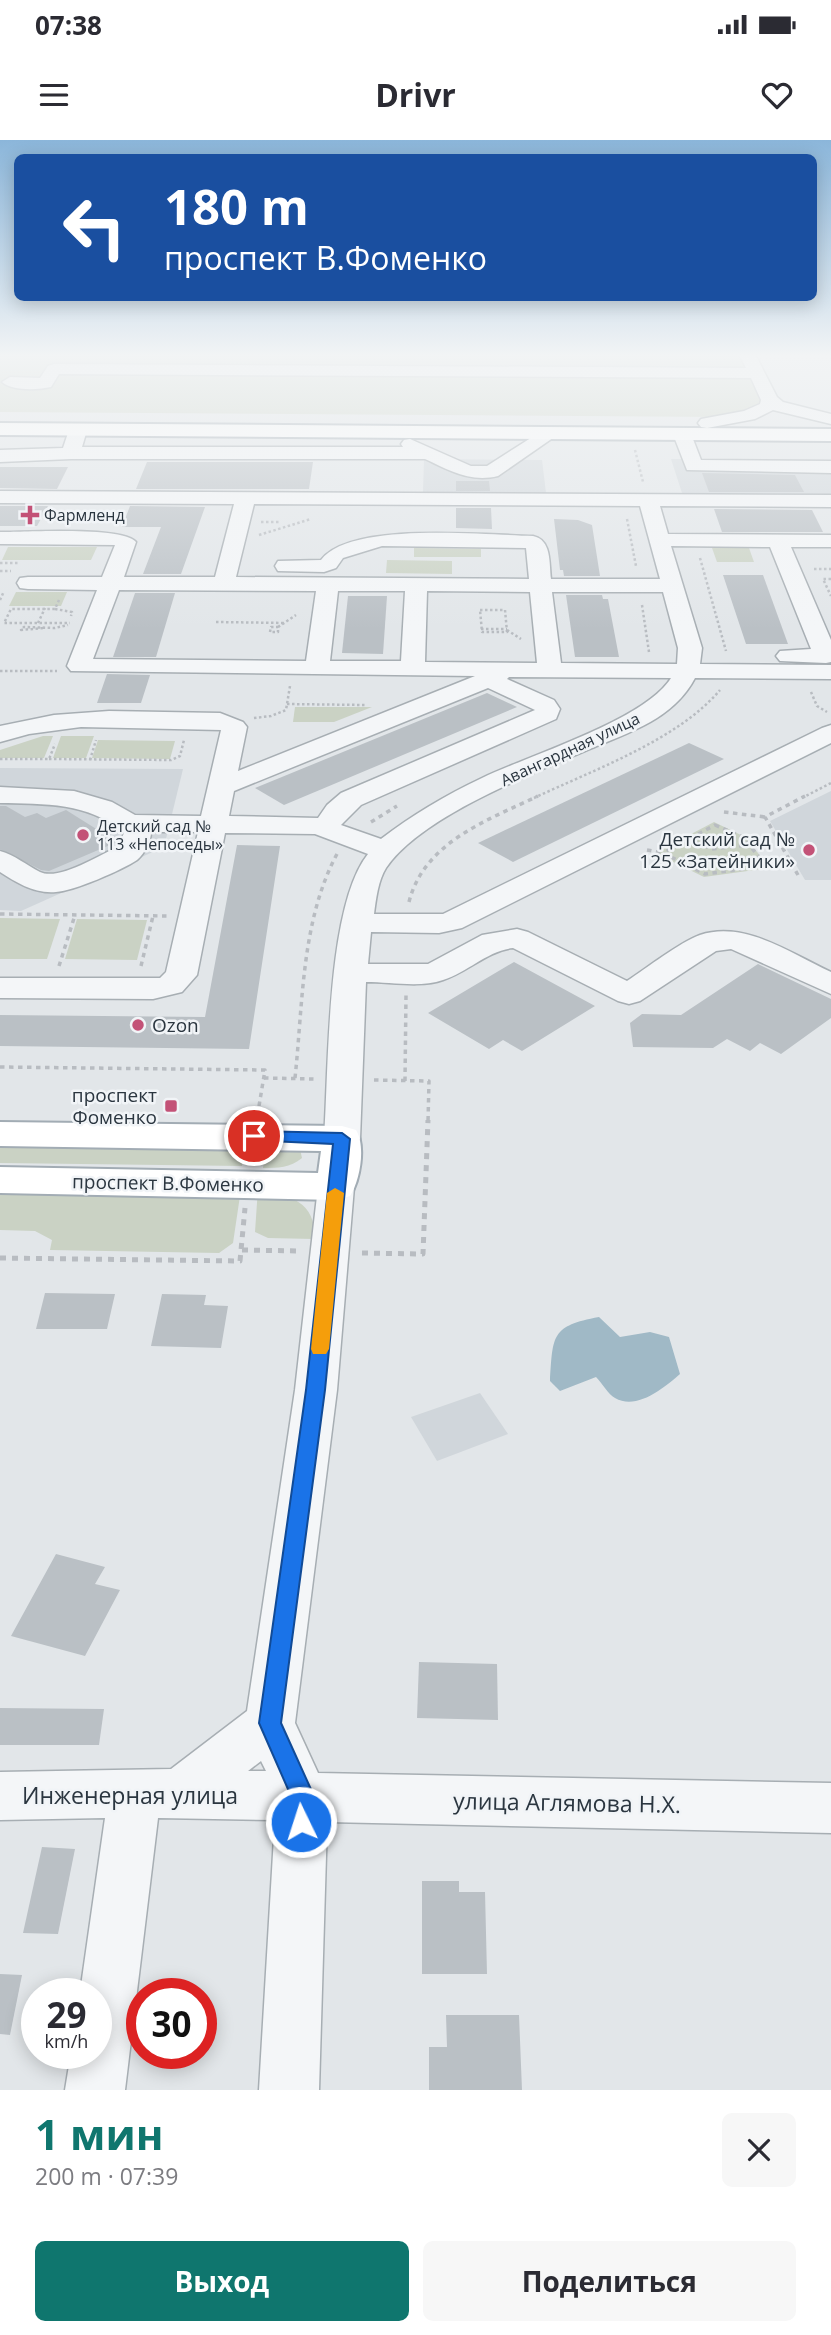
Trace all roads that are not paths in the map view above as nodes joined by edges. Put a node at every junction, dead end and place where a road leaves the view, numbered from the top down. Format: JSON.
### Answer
{"nodes":[{"id":1,"x":73,"y":447,"type":"edge"},
{"id":2,"x":194,"y":447,"type":"edge"},
{"id":3,"x":416,"y":447,"type":"edge"},
{"id":4,"x":529,"y":447,"type":"edge"},
{"id":5,"x":687,"y":447,"type":"edge"},
{"id":6,"x":71,"y":453,"type":"junction"},
{"id":7,"x":192,"y":453,"type":"junction"},
{"id":8,"x":429,"y":453,"type":"junction"},
{"id":9,"x":0,"y":456,"type":"edge"},
{"id":10,"x":831,"y":467,"type":"edge"},
{"id":11,"x":0,"y":497,"type":"edge"},
{"id":12,"x":245,"y":499,"type":"junction"},
{"id":13,"x":648,"y":500,"type":"junction"},
{"id":14,"x":831,"y":501,"type":"edge"},
{"id":15,"x":0,"y":538,"type":"edge"},
{"id":16,"x":658,"y":540,"type":"junction"},
{"id":17,"x":778,"y":541,"type":"junction"},
{"id":18,"x":831,"y":541,"type":"edge"},
{"id":19,"x":226,"y":575,"type":"junction"},
{"id":20,"x":27,"y":583,"type":"dead end"},
{"id":21,"x":328,"y":584,"type":"junction"},
{"id":22,"x":416,"y":585,"type":"junction"},
{"id":23,"x":540,"y":585,"type":"junction"},
{"id":24,"x":672,"y":586,"type":"junction"},
{"id":25,"x":109,"y":588,"type":"junction"},
{"id":26,"x":518,"y":658,"type":"junction"},
{"id":27,"x":689,"y":663,"type":"junction"},
{"id":28,"x":317,"y":668,"type":"junction"},
{"id":29,"x":413,"y":668,"type":"junction"},
{"id":30,"x":550,"y":669,"type":"junction"},
{"id":31,"x":831,"y":672,"type":"edge"},
{"id":32,"x":488,"y":679,"type":"junction"},
{"id":33,"x":290,"y":687,"type":"junction"},
{"id":34,"x":456,"y":692,"type":"junction"},
{"id":35,"x":831,"y":733,"type":"edge"},
{"id":36,"x":0,"y":734,"type":"edge"},
{"id":37,"x":221,"y":787,"type":"junction"},
{"id":38,"x":0,"y":795,"type":"edge"},
{"id":39,"x":128,"y":822,"type":"junction"},
{"id":40,"x":213,"y":824,"type":"junction"},
{"id":41,"x":326,"y":827,"type":"junction"},
{"id":42,"x":384,"y":850,"type":"junction"},
{"id":43,"x":0,"y":860,"type":"edge"},
{"id":44,"x":469,"y":913,"type":"junction"},
{"id":45,"x":358,"y":923,"type":"junction"},
{"id":46,"x":502,"y":938,"type":"junction"},
{"id":47,"x":350,"y":973,"type":"junction"},
{"id":48,"x":831,"y":984,"type":"edge"},
{"id":49,"x":0,"y":988,"type":"edge"},
{"id":50,"x":0,"y":1134,"type":"edge"},
{"id":51,"x":342,"y":1139,"type":"junction"},
{"id":52,"x":0,"y":1180,"type":"edge"},
{"id":53,"x":336,"y":1187,"type":"junction"},
{"id":54,"x":270,"y":1723,"type":"junction"},
{"id":55,"x":158,"y":1793,"type":"junction"},
{"id":56,"x":0,"y":1796,"type":"edge"},
{"id":57,"x":302,"y":1796,"type":"junction"},
{"id":58,"x":831,"y":1808,"type":"edge"},
{"id":59,"x":95,"y":2090,"type":"edge"},
{"id":60,"x":289,"y":2090,"type":"edge"}],
"edges":[{"from":1,"to":6,"type":"street"},
{"from":2,"to":7,"type":"street"},
{"from":3,"to":8,"type":"street"},
{"from":4,"to":8,"type":"street"},
{"from":5,"to":10,"type":"street"},
{"from":6,"to":7,"type":"street"},
{"from":6,"to":9,"type":"street"},
{"from":7,"to":8,"type":"street"},
{"from":11,"to":12,"type":"street"},
{"from":12,"to":13,"type":"street"},
{"from":12,"to":19,"type":"street"},
{"from":13,"to":14,"type":"street"},
{"from":13,"to":16,"type":"street"},
{"from":15,"to":25,"type":"street"},
{"from":16,"to":17,"type":"street"},
{"from":16,"to":24,"type":"street"},
{"from":17,"to":18,"type":"street"},
{"from":17,"to":27,"type":"street"},
{"from":19,"to":21,"type":"street"},
{"from":19,"to":23,"type":"street"},
{"from":19,"to":25,"type":"street"},
{"from":20,"to":25,"type":"street"},
{"from":21,"to":22,"type":"street"},
{"from":21,"to":28,"type":"street"},
{"from":22,"to":23,"type":"street"},
{"from":22,"to":29,"type":"street"},
{"from":23,"to":24,"type":"street"},
{"from":23,"to":30,"type":"street"},
{"from":24,"to":27,"type":"street"},
{"from":25,"to":33,"type":"street"},
{"from":26,"to":29,"type":"street"},
{"from":26,"to":30,"type":"street"},
{"from":26,"to":32,"type":"street"},
{"from":27,"to":30,"type":"street"},
{"from":27,"to":31,"type":"street"},
{"from":27,"to":42,"type":"street","name":"Авангардная улица"},
{"from":28,"to":29,"type":"street"},
{"from":28,"to":33,"type":"street"},
{"from":32,"to":34,"type":"street"},
{"from":32,"to":41,"type":"street"},
{"from":33,"to":34,"type":"street"},
{"from":34,"to":37,"type":"street"},
{"from":35,"to":44,"type":"street"},
{"from":36,"to":37,"type":"street"},
{"from":37,"to":40,"type":"street"},
{"from":38,"to":39,"type":"street"},
{"from":39,"to":40,"type":"street"},
{"from":39,"to":43,"type":"street"},
{"from":40,"to":41,"type":"street"},
{"from":40,"to":49,"type":"street"},
{"from":41,"to":42,"type":"street"},
{"from":42,"to":45,"type":"street","name":"Авангардная улица"},
{"from":44,"to":45,"type":"street"},
{"from":44,"to":46,"type":"street"},
{"from":45,"to":47,"type":"street","name":"Авангардная улица"},
{"from":46,"to":47,"type":"street"},
{"from":46,"to":48,"type":"street"},
{"from":47,"to":51,"type":"street","name":"Авангардная улица"},
{"from":50,"to":51,"type":"main road"},
{"from":51,"to":53,"type":"main road"},
{"from":52,"to":53,"type":"main road","name":"проспект В.Фоменко"},
{"from":53,"to":54,"type":"street"},
{"from":54,"to":55,"type":"street"},
{"from":54,"to":57,"type":"street"},
{"from":55,"to":56,"type":"street","name":"Инженерная улица"},
{"from":55,"to":57,"type":"street","name":"Инженерная улица"},
{"from":55,"to":59,"type":"street"},
{"from":57,"to":58,"type":"street","name":"улица Аглямова Н.Х."},
{"from":57,"to":60,"type":"street"}]}
